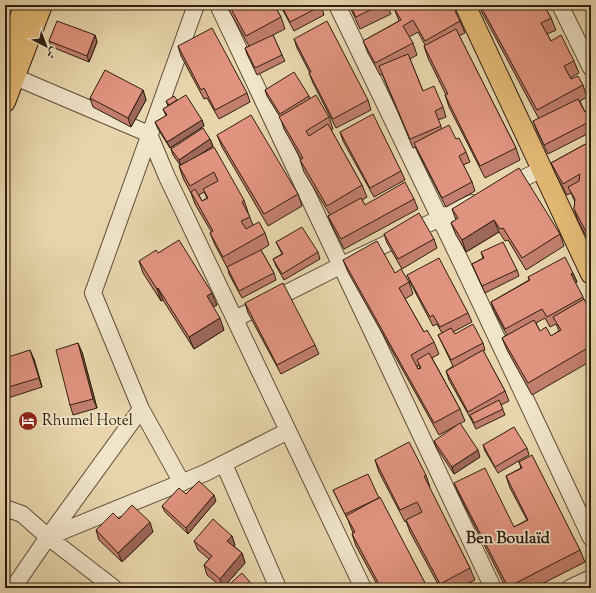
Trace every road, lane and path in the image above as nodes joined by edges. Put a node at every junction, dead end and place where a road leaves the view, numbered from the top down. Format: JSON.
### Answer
{"nodes":[{"id":1,"x":24,"y":5,"type":"edge"},
{"id":2,"x":42,"y":5,"type":"edge"},
{"id":3,"x":196,"y":5,"type":"edge"},
{"id":4,"x":218,"y":5,"type":"edge"},
{"id":5,"x":337,"y":5,"type":"edge"},
{"id":6,"x":465,"y":5,"type":"edge"},
{"id":7,"x":560,"y":5,"type":"edge"},
{"id":8,"x":9,"y":61,"type":"edge"},
{"id":9,"x":591,"y":68,"type":"edge"},
{"id":10,"x":5,"y":102,"type":"edge"},
{"id":11,"x":149,"y":134,"type":"junction"},
{"id":12,"x":542,"y":169,"type":"junction"},
{"id":13,"x":440,"y":219,"type":"junction"},
{"id":14,"x":342,"y":265,"type":"junction"},
{"id":15,"x":591,"y":274,"type":"edge"},
{"id":16,"x":235,"y":319,"type":"junction"},
{"id":17,"x":141,"y":409,"type":"junction"},
{"id":18,"x":288,"y":431,"type":"junction"},
{"id":19,"x":224,"y":464,"type":"junction"},
{"id":20,"x":182,"y":483,"type":"junction"},
{"id":21,"x":5,"y":508,"type":"edge"},
{"id":22,"x":48,"y":537,"type":"junction"},
{"id":23,"x":591,"y":538,"type":"edge"},
{"id":24,"x":591,"y":578,"type":"edge"},
{"id":25,"x":14,"y":588,"type":"edge"},
{"id":26,"x":114,"y":588,"type":"edge"},
{"id":27,"x":278,"y":588,"type":"edge"},
{"id":28,"x":363,"y":588,"type":"edge"},
{"id":29,"x":493,"y":588,"type":"edge"},
{"id":30,"x":570,"y":588,"type":"edge"}],
"edges":[{"from":1,"to":8,"type":"main road"},
{"from":2,"to":8,"type":"main road"},
{"from":3,"to":11,"type":"street"},
{"from":4,"to":14,"type":"street"},
{"from":5,"to":13,"type":"street"},
{"from":6,"to":12,"type":"main road"},
{"from":7,"to":9,"type":"street"},
{"from":8,"to":10,"type":"main road"},
{"from":8,"to":11,"type":"street"},
{"from":11,"to":16,"type":"street"},
{"from":11,"to":17,"type":"street"},
{"from":12,"to":13,"type":"street"},
{"from":12,"to":15,"type":"main road"},
{"from":13,"to":14,"type":"street"},
{"from":13,"to":23,"type":"street"},
{"from":14,"to":16,"type":"street"},
{"from":14,"to":29,"type":"street"},
{"from":16,"to":18,"type":"street"},
{"from":17,"to":20,"type":"street"},
{"from":17,"to":22,"type":"street"},
{"from":18,"to":19,"type":"street"},
{"from":18,"to":28,"type":"street"},
{"from":19,"to":20,"type":"street"},
{"from":19,"to":27,"type":"street"},
{"from":20,"to":22,"type":"street"},
{"from":21,"to":22,"type":"street"},
{"from":22,"to":25,"type":"street"},
{"from":22,"to":26,"type":"street"},
{"from":24,"to":30,"type":"street"}]}
